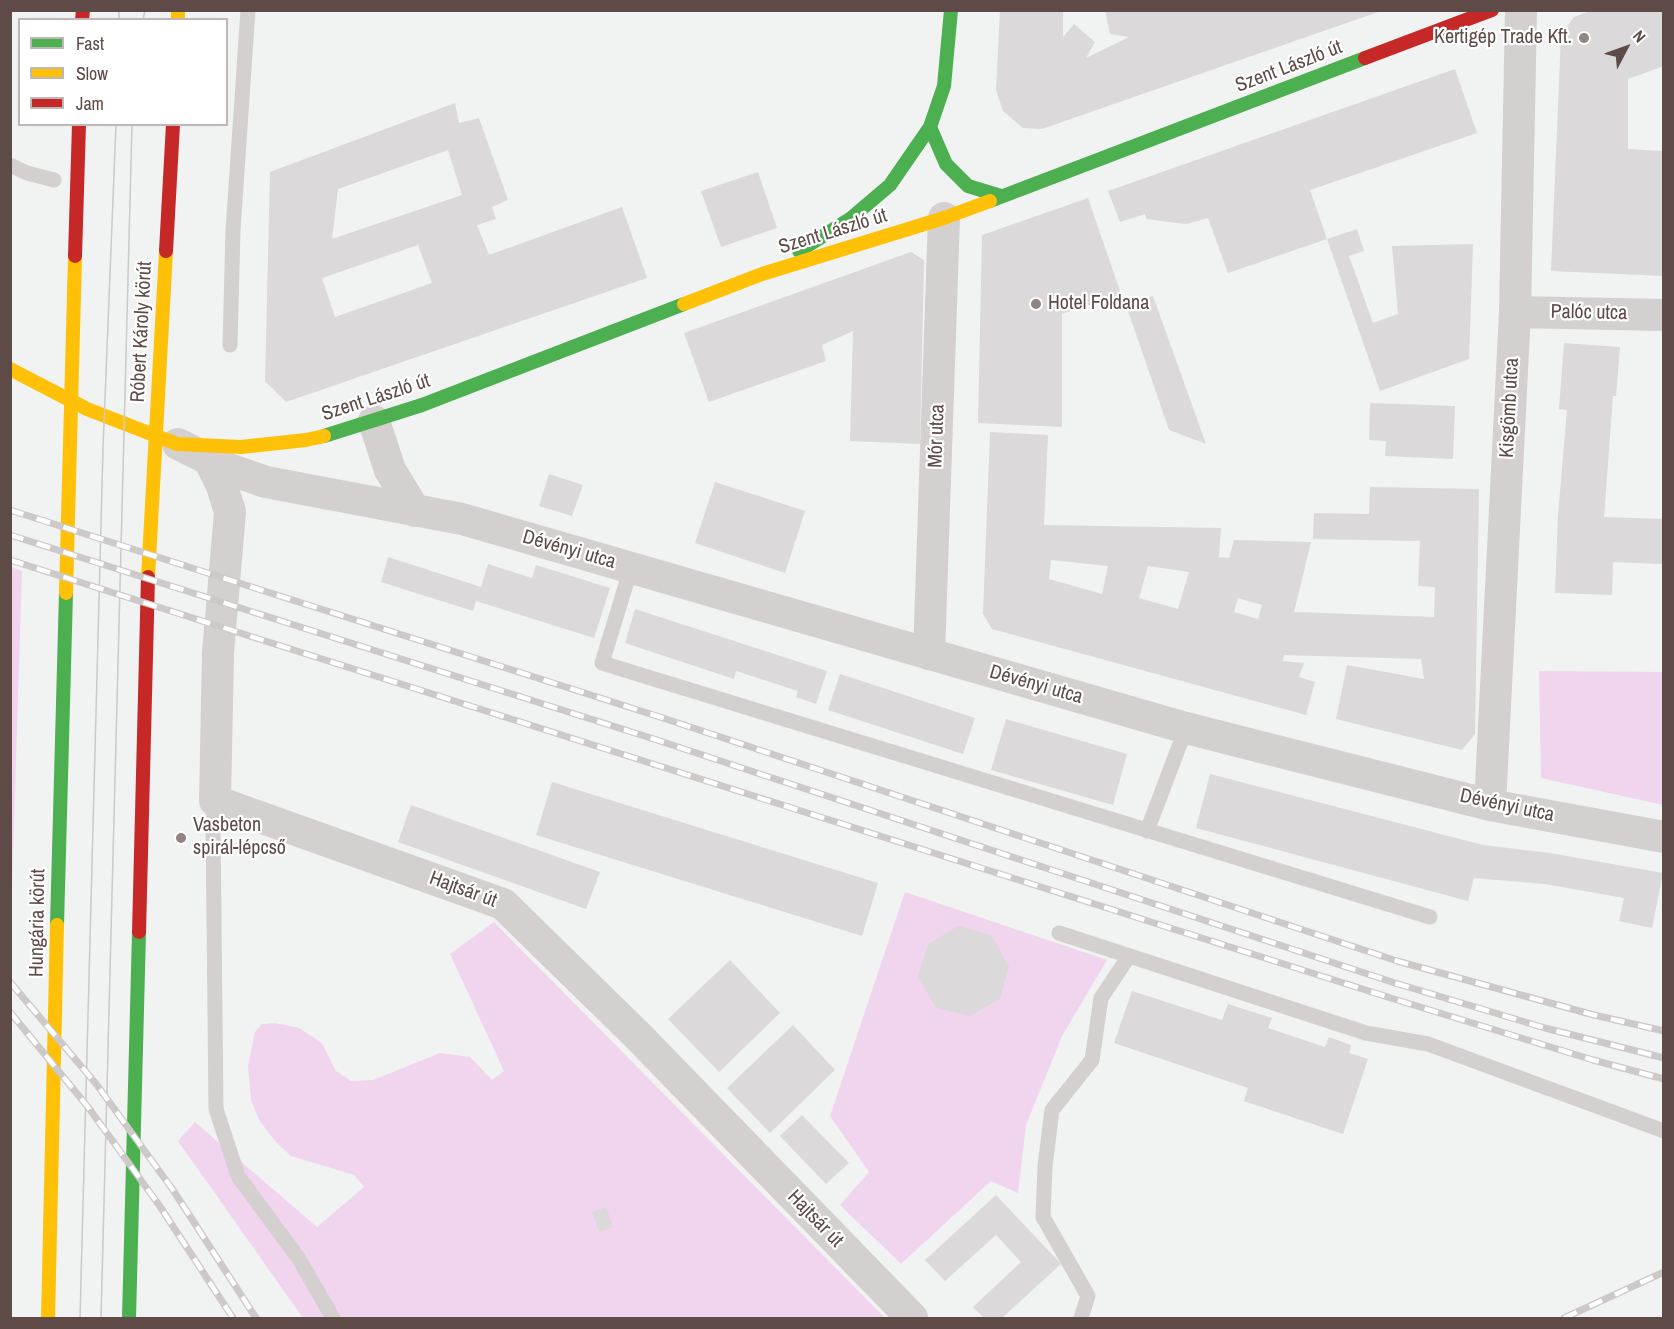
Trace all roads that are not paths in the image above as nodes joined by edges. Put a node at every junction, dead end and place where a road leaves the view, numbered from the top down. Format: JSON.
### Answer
{"nodes":[{"id":1,"x":248,"y":10,"type":"edge"},
{"id":2,"x":951,"y":10,"type":"edge"},
{"id":3,"x":1492,"y":10,"type":"edge"},
{"id":4,"x":1521,"y":10,"type":"edge"},
{"id":5,"x":79,"y":126,"type":"edge"},
{"id":6,"x":173,"y":126,"type":"edge"},
{"id":7,"x":930,"y":127,"type":"junction"},
{"id":8,"x":10,"y":165,"type":"edge"},
{"id":9,"x":54,"y":180,"type":"dead end"},
{"id":10,"x":1001,"y":196,"type":"junction"},
{"id":11,"x":944,"y":218,"type":"junction"},
{"id":12,"x":762,"y":274,"type":"junction"},
{"id":13,"x":1515,"y":312,"type":"junction"},
{"id":14,"x":1664,"y":315,"type":"edge"},
{"id":15,"x":230,"y":345,"type":"dead end"},
{"id":16,"x":10,"y":369,"type":"edge"},
{"id":17,"x":374,"y":421,"type":"junction"},
{"id":18,"x":177,"y":444,"type":"junction"},
{"id":19,"x":210,"y":461,"type":"junction"},
{"id":20,"x":266,"y":482,"type":"junction"},
{"id":21,"x":415,"y":511,"type":"junction"},
{"id":22,"x":230,"y":512,"type":"junction"},
{"id":23,"x":631,"y":568,"type":"junction"},
{"id":24,"x":929,"y":654,"type":"junction"},
{"id":25,"x":1186,"y":728,"type":"junction"},
{"id":26,"x":215,"y":801,"type":"junction"},
{"id":27,"x":1491,"y":805,"type":"junction"},
{"id":28,"x":1147,"y":831,"type":"junction"},
{"id":29,"x":1664,"y":837,"type":"edge"},
{"id":30,"x":1430,"y":917,"type":"dead end"},
{"id":31,"x":1059,"y":933,"type":"dead end"},
{"id":32,"x":1129,"y":956,"type":"junction"},
{"id":33,"x":1664,"y":1131,"type":"edge"},
{"id":34,"x":48,"y":1318,"type":"edge"},
{"id":35,"x":129,"y":1318,"type":"edge"},
{"id":36,"x":333,"y":1318,"type":"edge"},
{"id":37,"x":912,"y":1318,"type":"edge"},
{"id":38,"x":1081,"y":1318,"type":"edge"}],
"edges":[{"from":1,"to":15,"type":"lane"},
{"from":2,"to":7,"type":"main road"},
{"from":3,"to":10,"type":"main road","name":"Szent László út"},
{"from":4,"to":13,"type":"street","name":"Kisgömb utca"},
{"from":5,"to":34,"type":"main road","name":"Hungária körút"},
{"from":6,"to":35,"type":"main road","name":"Róbert Károly körút"},
{"from":7,"to":10,"type":"main road"},
{"from":7,"to":12,"type":"main road"},
{"from":8,"to":9,"type":"lane"},
{"from":10,"to":11,"type":"main road","name":"Szent László út"},
{"from":11,"to":12,"type":"main road","name":"Szent László út"},
{"from":11,"to":24,"type":"street","name":"Mór utca"},
{"from":12,"to":17,"type":"main road","name":"Szent László út"},
{"from":13,"to":14,"type":"street","name":"Palóc utca"},
{"from":13,"to":27,"type":"street","name":"Kisgömb utca"},
{"from":16,"to":18,"type":"main road","name":"Szent László út"},
{"from":17,"to":18,"type":"main road","name":"Szent László út"},
{"from":17,"to":21,"type":"street"},
{"from":18,"to":19,"type":"street","name":"Dévényi utca"},
{"from":19,"to":20,"type":"street","name":"Dévényi utca"},
{"from":19,"to":22,"type":"street"},
{"from":20,"to":21,"type":"street","name":"Dévényi utca"},
{"from":20,"to":22,"type":"street"},
{"from":21,"to":23,"type":"street","name":"Dévényi utca"},
{"from":22,"to":26,"type":"street"},
{"from":23,"to":24,"type":"street","name":"Dévényi utca"},
{"from":23,"to":28,"type":"lane"},
{"from":24,"to":25,"type":"street","name":"Dévényi utca"},
{"from":25,"to":27,"type":"street","name":"Dévényi utca"},
{"from":25,"to":28,"type":"lane"},
{"from":26,"to":36,"type":"lane"},
{"from":26,"to":37,"type":"street","name":"Hajtsár út"},
{"from":27,"to":29,"type":"street","name":"Dévényi utca"},
{"from":28,"to":30,"type":"lane"},
{"from":31,"to":32,"type":"lane"},
{"from":32,"to":33,"type":"lane"},
{"from":32,"to":38,"type":"lane"}]}
